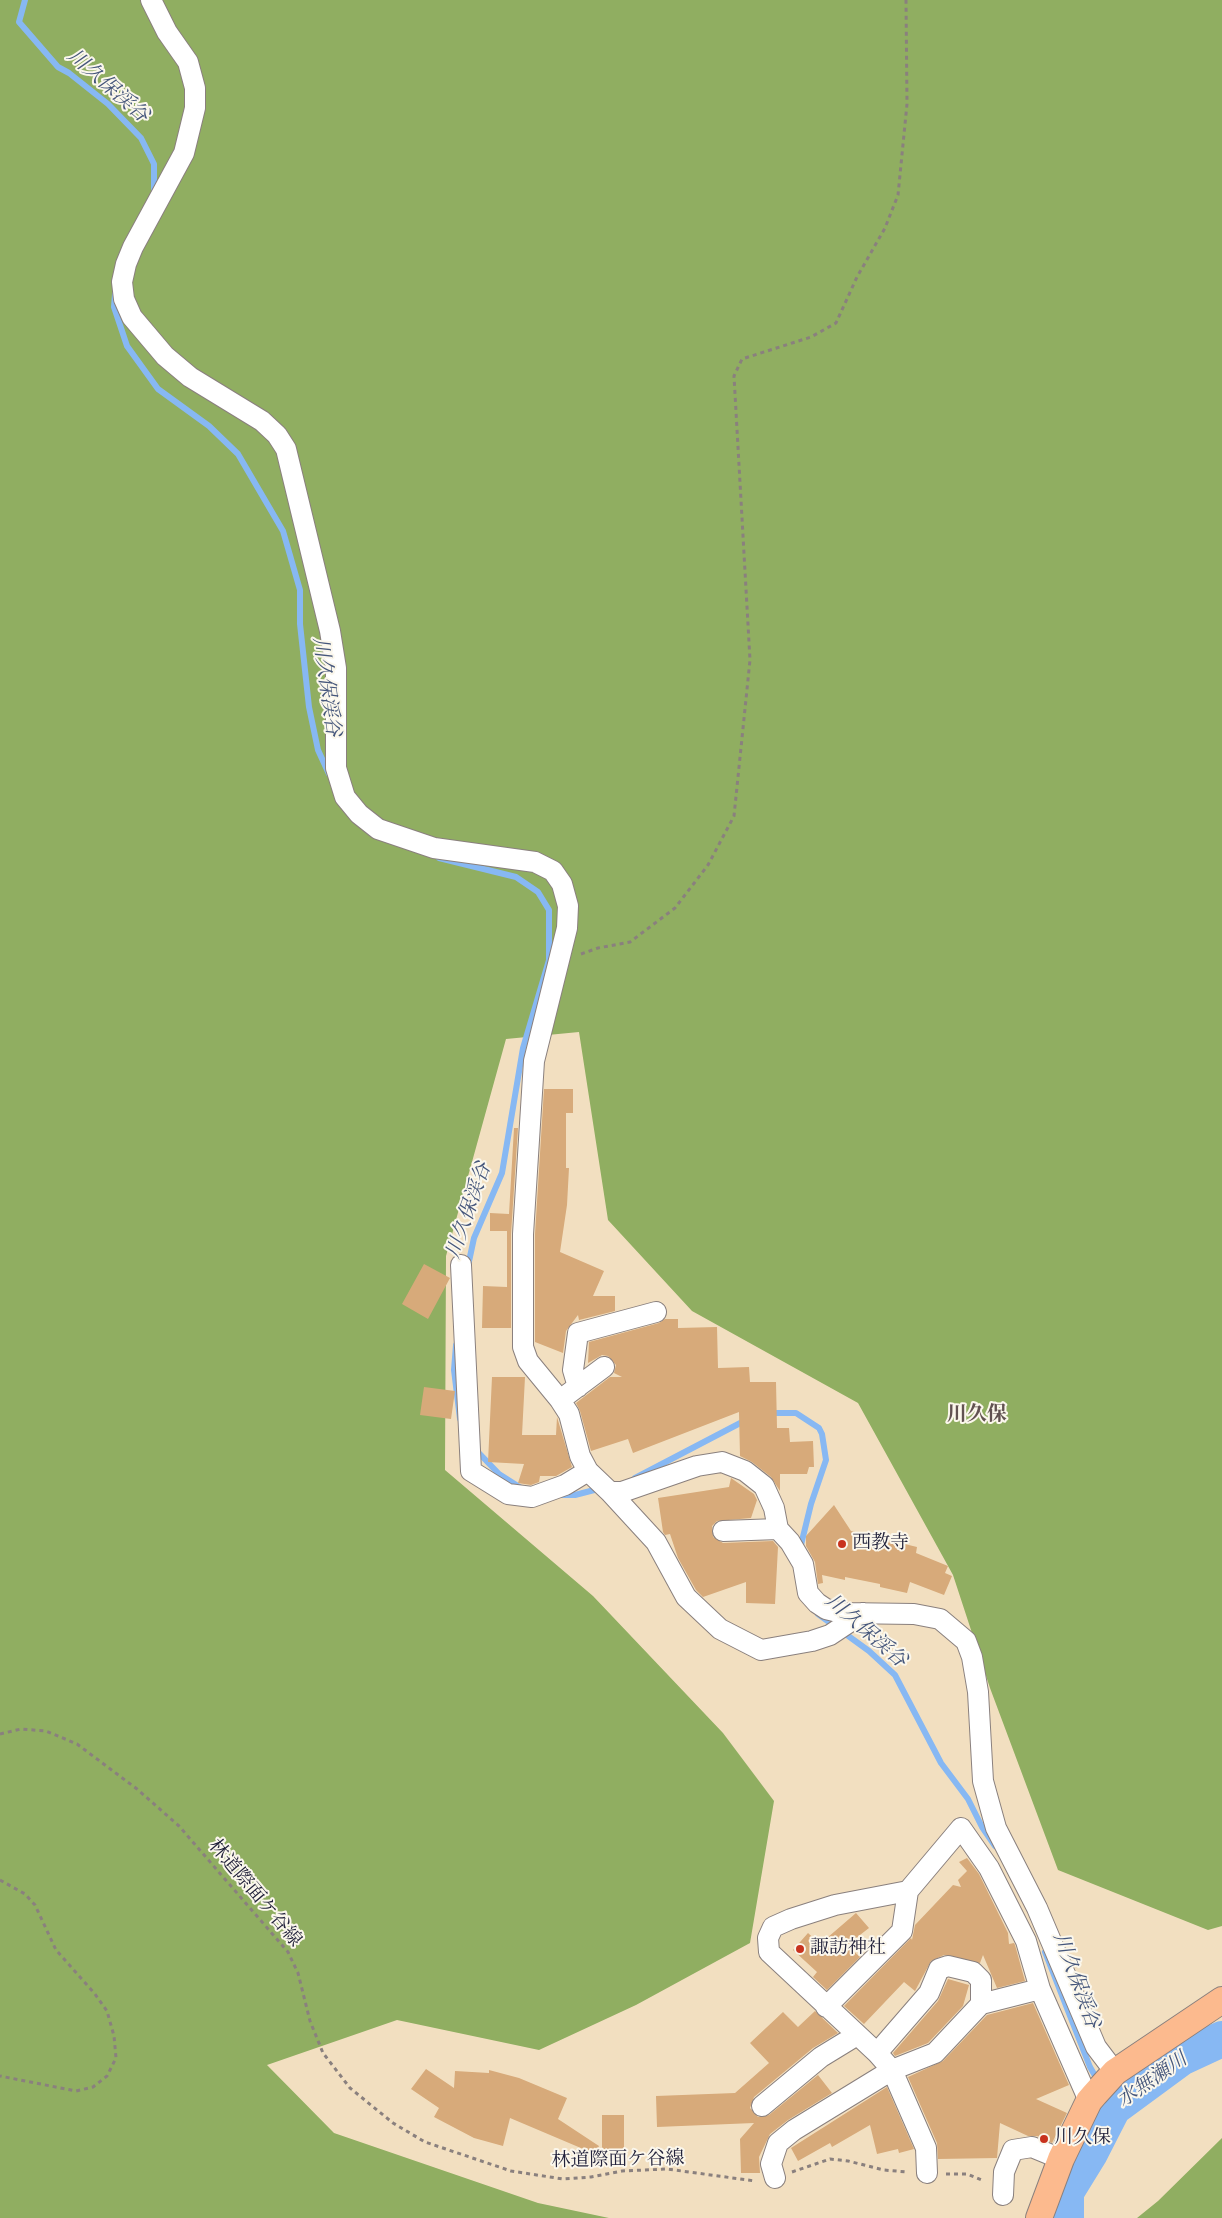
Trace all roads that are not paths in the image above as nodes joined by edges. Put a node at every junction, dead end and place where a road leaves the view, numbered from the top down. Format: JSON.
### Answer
{"nodes":[{"id":1,"x":151,"y":0,"type":"edge"},
{"id":2,"x":460,"y":1265,"type":"dead end"},
{"id":3,"x":656,"y":1312,"type":"dead end"},
{"id":4,"x":604,"y":1367,"type":"dead end"},
{"id":5,"x":578,"y":1387,"type":"junction"},
{"id":6,"x":560,"y":1400,"type":"junction"},
{"id":7,"x":588,"y":1472,"type":"junction"},
{"id":8,"x":610,"y":1492,"type":"junction"},
{"id":9,"x":778,"y":1529,"type":"junction"},
{"id":10,"x":723,"y":1531,"type":"dead end"},
{"id":11,"x":863,"y":1613,"type":"junction"},
{"id":12,"x":908,"y":1891,"type":"junction"},
{"id":13,"x":1047,"y":1930,"type":"junction"},
{"id":14,"x":1026,"y":1941,"type":"junction"},
{"id":15,"x":1040,"y":1990,"type":"junction"},
{"id":16,"x":1222,"y":2000,"type":"edge"},
{"id":17,"x":981,"y":2004,"type":"junction"},
{"id":18,"x":826,"y":2007,"type":"junction"},
{"id":19,"x":857,"y":2035,"type":"junction"},
{"id":20,"x":877,"y":2053,"type":"junction"},
{"id":21,"x":892,"y":2070,"type":"junction"},
{"id":22,"x":1102,"y":2086,"type":"junction"},
{"id":23,"x":762,"y":2106,"type":"dead end"},
{"id":24,"x":1062,"y":2159,"type":"junction"},
{"id":25,"x":927,"y":2173,"type":"road end"},
{"id":26,"x":775,"y":2178,"type":"road end"},
{"id":27,"x":1003,"y":2195,"type":"road end"},
{"id":28,"x":1039,"y":2218,"type":"edge"}],
"edges":[{"from":1,"to":6,"type":"street"},
{"from":2,"to":7,"type":"street"},
{"from":3,"to":5,"type":"street"},
{"from":4,"to":5,"type":"street"},
{"from":5,"to":6,"type":"street"},
{"from":6,"to":7,"type":"street"},
{"from":7,"to":8,"type":"street"},
{"from":8,"to":9,"type":"street"},
{"from":8,"to":11,"type":"street"},
{"from":9,"to":10,"type":"street"},
{"from":9,"to":11,"type":"street"},
{"from":11,"to":13,"type":"street"},
{"from":12,"to":14,"type":"street"},
{"from":12,"to":18,"type":"street"},
{"from":12,"to":18,"type":"street"},
{"from":13,"to":14,"type":"street"},
{"from":13,"to":22,"type":"street"},
{"from":14,"to":15,"type":"street"},
{"from":15,"to":17,"type":"street"},
{"from":15,"to":22,"type":"street"},
{"from":16,"to":22,"type":"main road"},
{"from":17,"to":20,"type":"street"},
{"from":17,"to":21,"type":"street"},
{"from":18,"to":19,"type":"street"},
{"from":19,"to":20,"type":"street"},
{"from":19,"to":23,"type":"street"},
{"from":20,"to":21,"type":"street"},
{"from":21,"to":25,"type":"street"},
{"from":21,"to":26,"type":"street"},
{"from":22,"to":24,"type":"main road"},
{"from":24,"to":27,"type":"street"},
{"from":24,"to":28,"type":"main road"}]}
